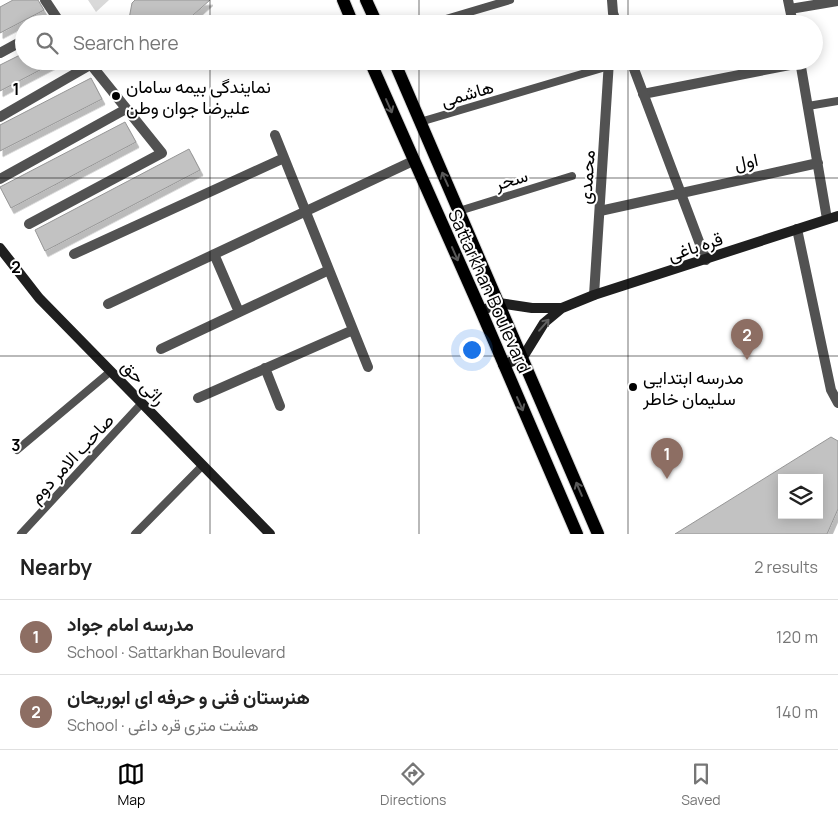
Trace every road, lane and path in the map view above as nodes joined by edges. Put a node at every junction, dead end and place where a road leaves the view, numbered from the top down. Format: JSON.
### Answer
{"nodes":[{"id":1,"x":45,"y":0,"type":"edge"},
{"id":2,"x":366,"y":0,"type":"edge"},
{"id":3,"x":510,"y":0,"type":"edge"},
{"id":4,"x":612,"y":0,"type":"edge"},
{"id":5,"x":838,"y":1,"type":"edge"},
{"id":6,"x":343,"y":2,"type":"edge"},
{"id":7,"x":789,"y":5,"type":"edge"},
{"id":8,"x":53,"y":15,"type":"edge"},
{"id":9,"x":350,"y":15,"type":"edge"},
{"id":10,"x":373,"y":15,"type":"edge"},
{"id":11,"x":459,"y":15,"type":"edge"},
{"id":12,"x":613,"y":15,"type":"edge"},
{"id":13,"x":15,"y":45,"type":"edge"},
{"id":14,"x":0,"y":53,"type":"edge"},
{"id":15,"x":77,"y":70,"type":"edge"},
{"id":16,"x":95,"y":70,"type":"edge"},
{"id":17,"x":374,"y":70,"type":"edge"},
{"id":18,"x":398,"y":70,"type":"edge"},
{"id":19,"x":589,"y":70,"type":"edge"},
{"id":20,"x":609,"y":70,"type":"edge"},
{"id":21,"x":634,"y":70,"type":"edge"},
{"id":22,"x":761,"y":70,"type":"edge"},
{"id":23,"x":801,"y":70,"type":"edge"},
{"id":24,"x":643,"y":94,"type":"junction"},
{"id":25,"x":838,"y":101,"type":"edge"},
{"id":26,"x":808,"y":106,"type":"junction"},
{"id":27,"x":126,"y":109,"type":"junction"},
{"id":28,"x":0,"y":117,"type":"edge"},
{"id":29,"x":420,"y":122,"type":"junction"},
{"id":30,"x":275,"y":135,"type":"dead end"},
{"id":31,"x":284,"y":158,"type":"junction"},
{"id":32,"x":413,"y":160,"type":"junction"},
{"id":33,"x":818,"y":162,"type":"junction"},
{"id":34,"x":572,"y":176,"type":"dead end"},
{"id":35,"x":0,"y":179,"type":"edge"},
{"id":36,"x":680,"y":192,"type":"junction"},
{"id":37,"x":305,"y":210,"type":"junction"},
{"id":38,"x":459,"y":211,"type":"junction"},
{"id":39,"x":600,"y":211,"type":"junction"},
{"id":40,"x":838,"y":216,"type":"edge"},
{"id":41,"x":827,"y":220,"type":"junction"},
{"id":42,"x":29,"y":224,"type":"dead end"},
{"id":43,"x":797,"y":229,"type":"junction"},
{"id":44,"x":0,"y":248,"type":"edge"},
{"id":45,"x":74,"y":254,"type":"dead end"},
{"id":46,"x":214,"y":254,"type":"junction"},
{"id":47,"x":706,"y":260,"type":"junction"},
{"id":48,"x":329,"y":270,"type":"junction"},
{"id":49,"x":594,"y":295,"type":"junction"},
{"id":50,"x":499,"y":303,"type":"junction"},
{"id":51,"x":108,"y":304,"type":"dead end"},
{"id":52,"x":562,"y":308,"type":"junction"},
{"id":53,"x":481,"y":311,"type":"junction"},
{"id":54,"x":239,"y":312,"type":"junction"},
{"id":55,"x":353,"y":330,"type":"junction"},
{"id":56,"x":161,"y":349,"type":"dead end"},
{"id":57,"x":523,"y":357,"type":"junction"},
{"id":58,"x":503,"y":365,"type":"junction"},
{"id":59,"x":368,"y":367,"type":"dead end"},
{"id":60,"x":265,"y":368,"type":"junction"},
{"id":61,"x":111,"y":372,"type":"junction"},
{"id":62,"x":198,"y":398,"type":"dead end"},
{"id":63,"x":142,"y":403,"type":"junction"},
{"id":64,"x":838,"y":403,"type":"edge"},
{"id":65,"x":280,"y":406,"type":"dead end"},
{"id":66,"x":17,"y":450,"type":"dead end"},
{"id":67,"x":203,"y":465,"type":"junction"},
{"id":68,"x":21,"y":534,"type":"edge"},
{"id":69,"x":134,"y":534,"type":"edge"},
{"id":70,"x":270,"y":534,"type":"edge"},
{"id":71,"x":577,"y":534,"type":"edge"},
{"id":72,"x":598,"y":534,"type":"edge"}],
"edges":[{"from":1,"to":8,"type":"street"},
{"from":2,"to":10,"type":"main road"},
{"from":3,"to":11,"type":"lane"},
{"from":4,"to":12,"type":"street"},
{"from":5,"to":7,"type":"street"},
{"from":6,"to":9,"type":"main road"},
{"from":13,"to":14,"type":"street"},
{"from":15,"to":28,"type":"street"},
{"from":16,"to":27,"type":"street"},
{"from":17,"to":32,"type":"main road","name":"Sattarkhan Boulevard","one_way":true},
{"from":18,"to":29,"type":"main road","name":"Sattarkhan Boulevard"},
{"from":19,"to":29,"type":"lane","name":"هاشمی"},
{"from":20,"to":39,"type":"street","name":"محمدی"},
{"from":21,"to":24,"type":"street"},
{"from":22,"to":24,"type":"street"},
{"from":23,"to":26,"type":"street"},
{"from":24,"to":36,"type":"street"},
{"from":25,"to":26,"type":"lane"},
{"from":26,"to":33,"type":"street"},
{"from":27,"to":35,"type":"street"},
{"from":27,"to":42,"type":"street"},
{"from":38,"to":29,"type":"main road","name":"Sattarkhan Boulevard","one_way":true},
{"from":30,"to":31,"type":"street"},
{"from":31,"to":37,"type":"street"},
{"from":31,"to":45,"type":"street"},
{"from":32,"to":37,"type":"street"},
{"from":32,"to":53,"type":"main road","name":"Sattarkhan Boulevard","one_way":true},
{"from":33,"to":36,"type":"street","name":"اول"},
{"from":33,"to":41,"type":"street"},
{"from":34,"to":38,"type":"lane","name":"سحر"},
{"from":36,"to":39,"type":"street","name":"اول"},
{"from":36,"to":47,"type":"street"},
{"from":37,"to":46,"type":"street"},
{"from":37,"to":48,"type":"street"},
{"from":38,"to":50,"type":"main road","name":"Sattarkhan Boulevard"},
{"from":39,"to":49,"type":"street","name":"محمدی"},
{"from":40,"to":41,"type":"main road","name":"قره باغی"},
{"from":41,"to":43,"type":"main road","name":"قره باغی"},
{"from":43,"to":47,"type":"main road","name":"قره باغی"},
{"from":43,"to":64,"type":"street"},
{"from":44,"to":61,"type":"main road","name":"راثی حق"},
{"from":46,"to":51,"type":"street"},
{"from":46,"to":54,"type":"street"},
{"from":47,"to":49,"type":"main road","name":"قره باغی"},
{"from":48,"to":54,"type":"street"},
{"from":48,"to":55,"type":"street"},
{"from":49,"to":52,"type":"main road","name":"قره باغی"},
{"from":50,"to":52,"type":"main road","name":"قره باغی"},
{"from":50,"to":53,"type":"main road"},
{"from":50,"to":57,"type":"main road","name":"Sattarkhan Boulevard"},
{"from":57,"to":52,"type":"main road","name":"قره باغی","one_way":true},
{"from":53,"to":58,"type":"main road","name":"Sattarkhan Boulevard"},
{"from":54,"to":56,"type":"street"},
{"from":55,"to":59,"type":"street"},
{"from":55,"to":60,"type":"street"},
{"from":57,"to":58,"type":"main road"},
{"from":72,"to":57,"type":"main road","name":"Sattarkhan Boulevard","one_way":true},
{"from":58,"to":71,"type":"main road","name":"Sattarkhan Boulevard","one_way":true},
{"from":60,"to":62,"type":"street"},
{"from":60,"to":65,"type":"street"},
{"from":61,"to":63,"type":"main road","name":"راثی حق"},
{"from":61,"to":66,"type":"lane"},
{"from":63,"to":67,"type":"main road","name":"راثی حق"},
{"from":63,"to":68,"type":"lane","name":"صاحب الامر دوم"},
{"from":67,"to":69,"type":"lane"},
{"from":67,"to":70,"type":"main road","name":"راثی حق"}]}
